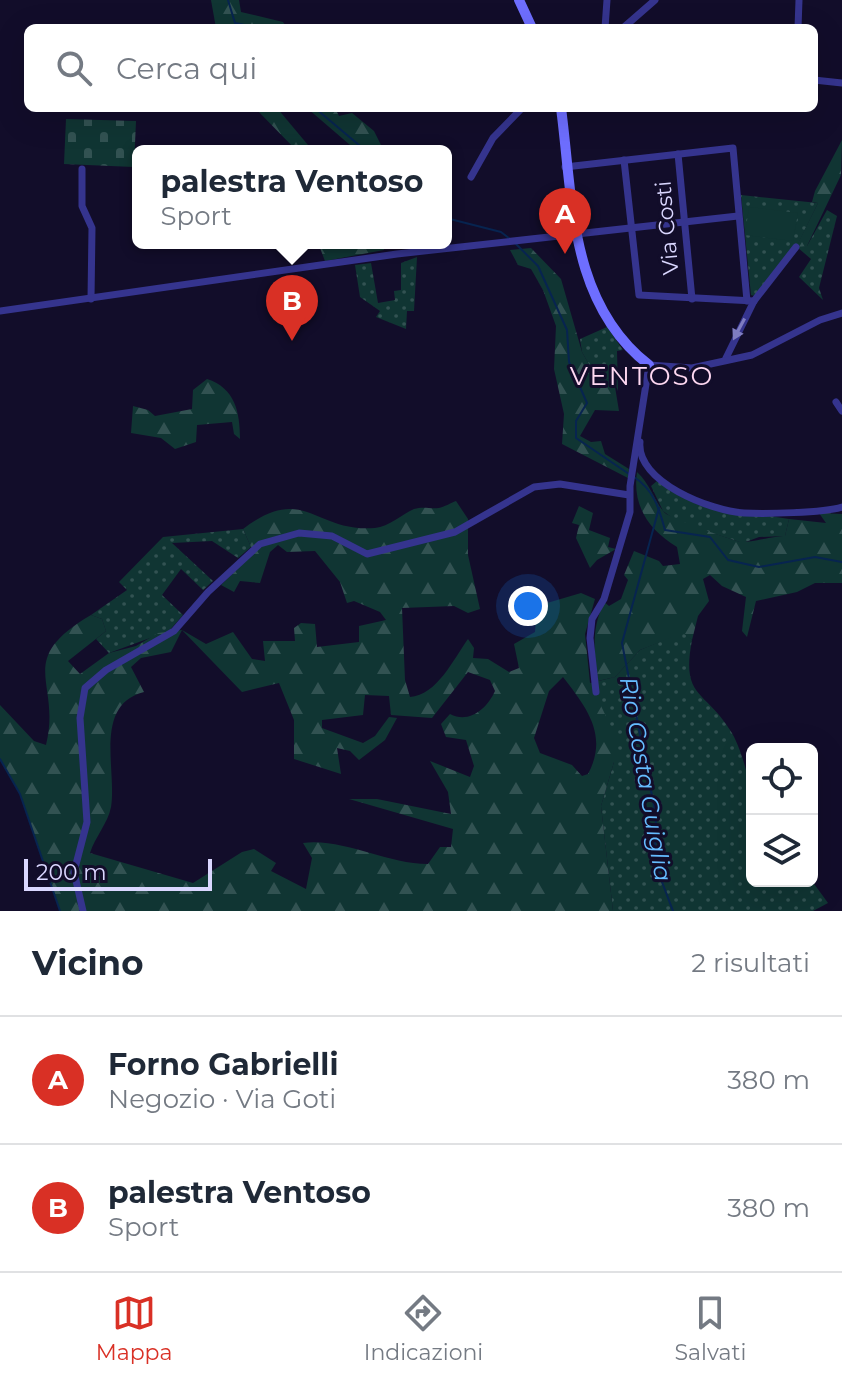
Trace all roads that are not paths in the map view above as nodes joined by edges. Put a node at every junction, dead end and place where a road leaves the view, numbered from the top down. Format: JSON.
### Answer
{"nodes":[{"id":1,"x":519,"y":0,"type":"edge"},
{"id":2,"x":607,"y":0,"type":"edge"},
{"id":3,"x":655,"y":0,"type":"edge"},
{"id":4,"x":799,"y":0,"type":"edge"},
{"id":5,"x":530,"y":24,"type":"edge"},
{"id":6,"x":605,"y":24,"type":"edge"},
{"id":7,"x":628,"y":24,"type":"edge"},
{"id":8,"x":798,"y":24,"type":"edge"},
{"id":9,"x":818,"y":80,"type":"edge"},
{"id":10,"x":842,"y":83,"type":"edge"},
{"id":11,"x":518,"y":112,"type":"edge"},
{"id":12,"x":561,"y":112,"type":"edge"},
{"id":13,"x":678,"y":154,"type":"junction"},
{"id":14,"x":624,"y":160,"type":"junction"},
{"id":15,"x":565,"y":167,"type":"junction"},
{"id":16,"x":82,"y":169,"type":"dead end"},
{"id":17,"x":471,"y":177,"type":"dead end"},
{"id":18,"x":738,"y":216,"type":"junction"},
{"id":19,"x":685,"y":224,"type":"junction"},
{"id":20,"x":631,"y":229,"type":"junction"},
{"id":21,"x":577,"y":235,"type":"junction"},
{"id":22,"x":796,"y":247,"type":"dead end"},
{"id":23,"x":450,"y":249,"type":"edge"},
{"id":24,"x":452,"y":249,"type":"edge"},
{"id":25,"x":91,"y":299,"type":"junction"},
{"id":26,"x":692,"y":299,"type":"junction"},
{"id":27,"x":750,"y":301,"type":"junction"},
{"id":28,"x":0,"y":311,"type":"edge"},
{"id":29,"x":842,"y":313,"type":"edge"},
{"id":30,"x":726,"y":358,"type":"junction"},
{"id":31,"x":649,"y":365,"type":"junction"},
{"id":32,"x":836,"y":402,"type":"dead end"},
{"id":33,"x":842,"y":411,"type":"edge"},
{"id":34,"x":639,"y":428,"type":"junction"},
{"id":35,"x":629,"y":495,"type":"junction"},
{"id":36,"x":842,"y":507,"type":"edge"},
{"id":37,"x":596,"y":692,"type":"dead end"},
{"id":38,"x":83,"y":911,"type":"edge"}],
"edges":[{"from":1,"to":5,"type":"street"},
{"from":2,"to":6,"type":"street"},
{"from":3,"to":7,"type":"street"},
{"from":4,"to":8,"type":"street"},
{"from":9,"to":10,"type":"street"},
{"from":11,"to":17,"type":"street"},
{"from":12,"to":15,"type":"street"},
{"from":13,"to":14,"type":"street"},
{"from":13,"to":18,"type":"street"},
{"from":13,"to":19,"type":"street","name":"Via Costi"},
{"from":14,"to":15,"type":"street"},
{"from":14,"to":20,"type":"street"},
{"from":15,"to":21,"type":"street"},
{"from":16,"to":25,"type":"street"},
{"from":18,"to":19,"type":"street"},
{"from":18,"to":27,"type":"street"},
{"from":19,"to":20,"type":"street"},
{"from":19,"to":26,"type":"street","name":"Via Costi"},
{"from":20,"to":21,"type":"street"},
{"from":20,"to":26,"type":"street"},
{"from":21,"to":24,"type":"street"},
{"from":21,"to":31,"type":"street"},
{"from":22,"to":27,"type":"street"},
{"from":23,"to":25,"type":"street"},
{"from":25,"to":28,"type":"street"},
{"from":26,"to":27,"type":"street"},
{"from":27,"to":30,"type":"street","one_way":true},
{"from":29,"to":30,"type":"street"},
{"from":30,"to":31,"type":"street"},
{"from":31,"to":34,"type":"street"},
{"from":32,"to":33,"type":"street"},
{"from":34,"to":35,"type":"street"},
{"from":34,"to":36,"type":"street"},
{"from":35,"to":37,"type":"street"},
{"from":35,"to":38,"type":"street"}]}
